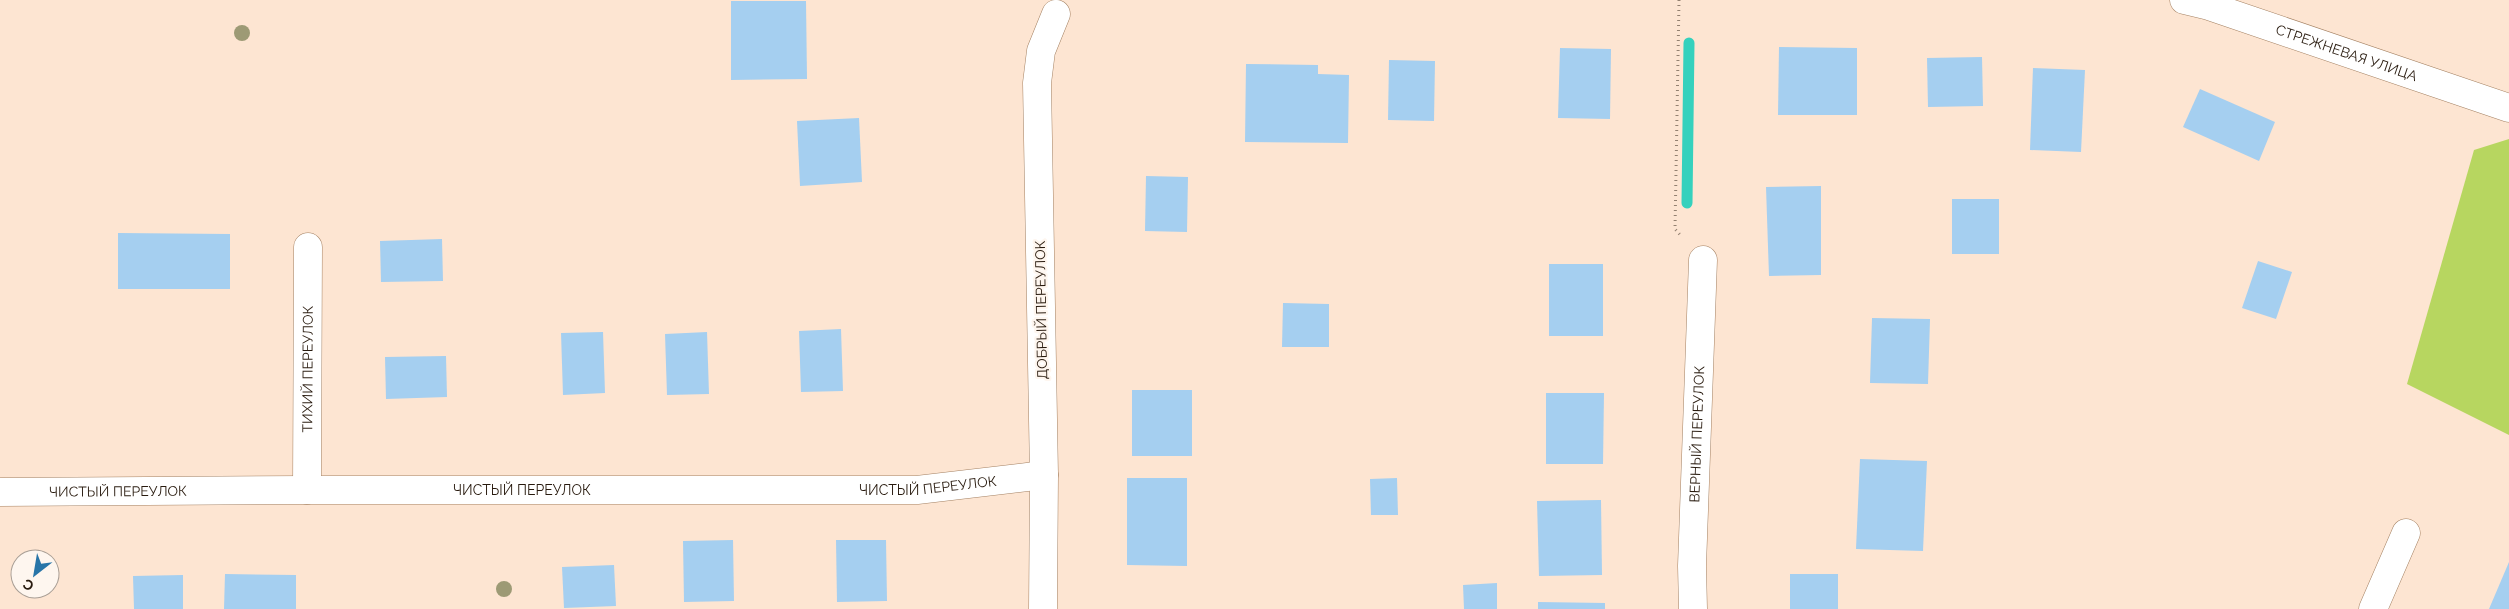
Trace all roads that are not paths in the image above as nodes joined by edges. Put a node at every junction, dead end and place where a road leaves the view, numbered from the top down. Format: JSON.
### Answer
{"nodes":[{"id":1,"x":2184,"y":0,"type":"edge"},
{"id":2,"x":1056,"y":14,"type":"dead end"},
{"id":3,"x":2509,"y":108,"type":"edge"},
{"id":4,"x":308,"y":247,"type":"dead end"},
{"id":5,"x":1703,"y":260,"type":"road end"},
{"id":6,"x":1044,"y":476,"type":"junction"},
{"id":7,"x":307,"y":490,"type":"junction"},
{"id":8,"x":0,"y":492,"type":"edge"},
{"id":9,"x":2406,"y":533,"type":"dead end"},
{"id":10,"x":1043,"y":609,"type":"edge"},
{"id":11,"x":1693,"y":609,"type":"edge"},
{"id":12,"x":2372,"y":609,"type":"edge"}],
"edges":[{"from":1,"to":3,"type":"street","name":"СТРЕЖНЕВАЯ УЛИЦА"},
{"from":2,"to":6,"type":"street","name":"ДОБРЫЙ ПЕРЕУЛОК"},
{"from":4,"to":7,"type":"street","name":"ТИХИЙ ПЕРЕУЛОК"},
{"from":5,"to":11,"type":"street","name":"ВЕРНЫЙ ПЕРЕУЛОК"},
{"from":6,"to":7,"type":"street","name":"ЧИСТЫЙ ПЕРЕУЛОК"},
{"from":6,"to":10,"type":"street","name":"ДОБРЫЙ ПЕРЕУЛОК"},
{"from":7,"to":8,"type":"street","name":"ЧИСТЫЙ ПЕРЕУЛОК"},
{"from":9,"to":12,"type":"street"}]}
